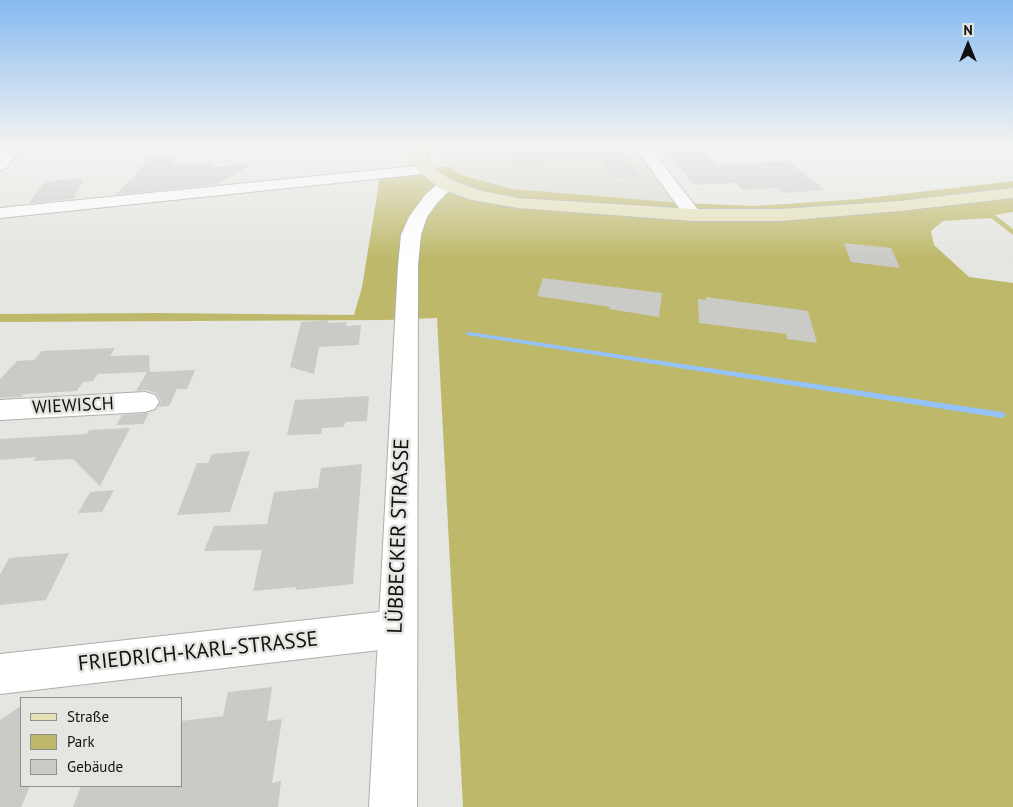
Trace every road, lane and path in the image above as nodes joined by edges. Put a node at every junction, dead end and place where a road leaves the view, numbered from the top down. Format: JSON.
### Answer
{"nodes":[{"id":1,"x":294,"y":184,"type":"edge"},
{"id":2,"x":669,"y":184,"type":"edge"},
{"id":3,"x":448,"y":185,"type":"joint"},
{"id":4,"x":468,"y":193,"type":"junction"},
{"id":5,"x":1013,"y":193,"type":"edge"},
{"id":6,"x":0,"y":214,"type":"edge"},
{"id":7,"x":693,"y":215,"type":"junction"},
{"id":8,"x":408,"y":265,"type":"junction"},
{"id":9,"x":145,"y":402,"type":"dead end"},
{"id":10,"x":0,"y":410,"type":"edge"},
{"id":11,"x":396,"y":629,"type":"junction"},
{"id":12,"x":0,"y":674,"type":"edge"},
{"id":13,"x":393,"y":807,"type":"edge"}],
"edges":[{"from":1,"to":6,"type":"street"},
{"from":2,"to":7,"type":"street"},
{"from":3,"to":4,"type":"main road"},
{"from":3,"to":8,"type":"street","name":"LÜBBECKER STRASSE"},
{"from":4,"to":7,"type":"main road"},
{"from":4,"to":8,"type":"street","name":"LÜBBECKER STRASSE"},
{"from":5,"to":7,"type":"main road"},
{"from":8,"to":11,"type":"street","name":"LÜBBECKER STRASSE"},
{"from":9,"to":10,"type":"street","name":"WIEWISCH"},
{"from":11,"to":12,"type":"street","name":"FRIEDRICH-KARL-STRASSE"},
{"from":11,"to":13,"type":"street","name":"LÜBBECKER STRASSE"}]}
